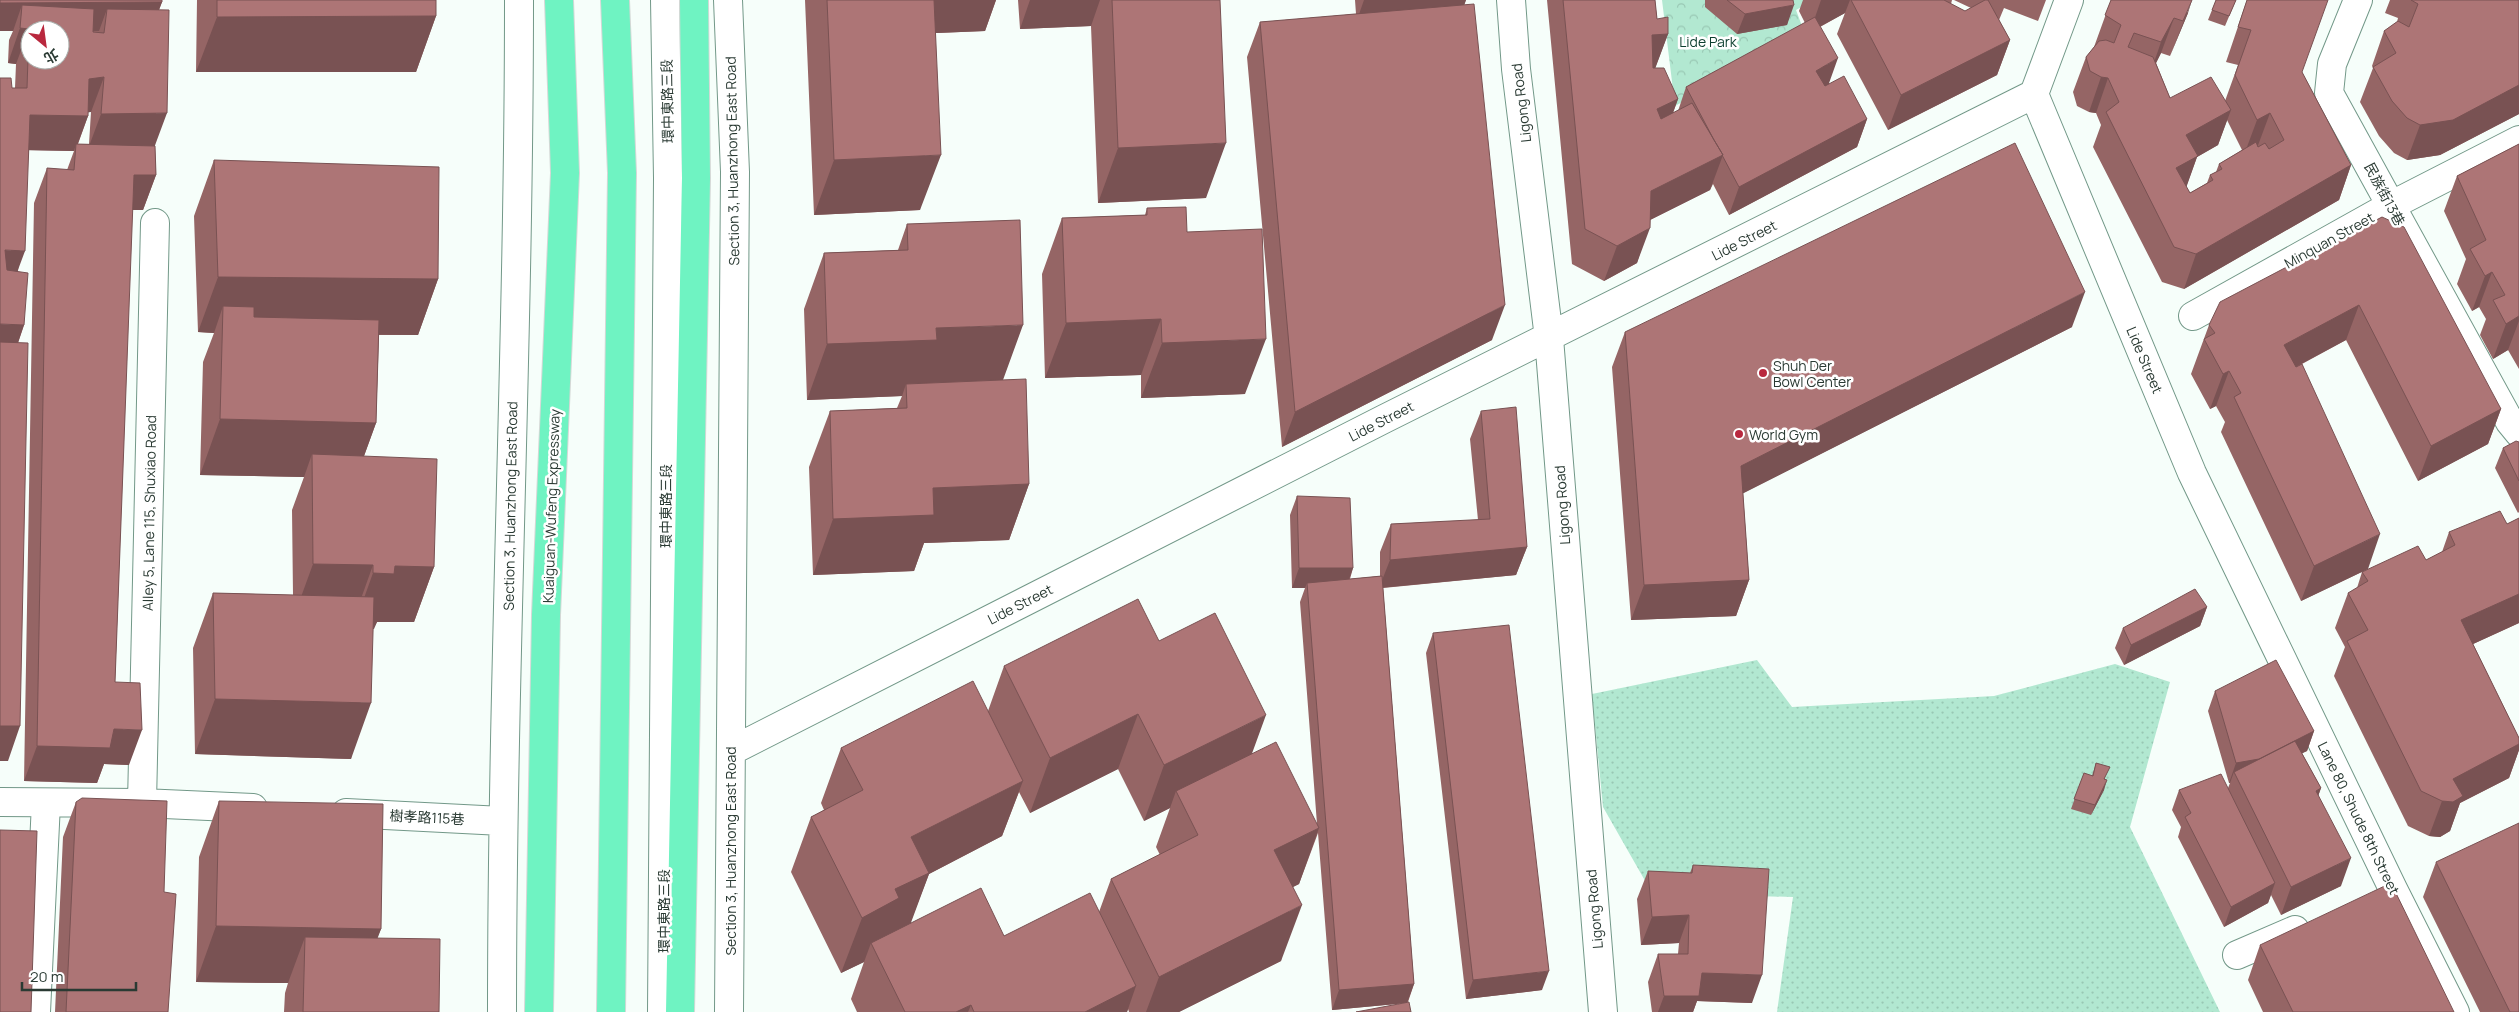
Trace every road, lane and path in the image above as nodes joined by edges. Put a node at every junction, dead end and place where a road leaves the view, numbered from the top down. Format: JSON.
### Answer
{"nodes":[{"id":1,"x":519,"y":0,"type":"edge"},
{"id":2,"x":559,"y":0,"type":"edge"},
{"id":3,"x":616,"y":0,"type":"edge"},
{"id":4,"x":665,"y":0,"type":"edge"},
{"id":5,"x":694,"y":0,"type":"edge"},
{"id":6,"x":728,"y":0,"type":"edge"},
{"id":7,"x":1511,"y":0,"type":"edge"},
{"id":8,"x":2070,"y":0,"type":"edge"},
{"id":9,"x":2358,"y":0,"type":"edge"},
{"id":10,"x":2034,"y":94,"type":"junction"},
{"id":11,"x":2519,"y":140,"type":"edge"},
{"id":12,"x":2390,"y":206,"type":"junction"},
{"id":13,"x":155,"y":223,"type":"dead end"},
{"id":14,"x":2193,"y":316,"type":"dead end"},
{"id":15,"x":1549,"y":338,"type":"junction"},
{"id":16,"x":2519,"y":433,"type":"edge"},
{"id":17,"x":2265,"y":622,"type":"joint"},
{"id":18,"x":731,"y":751,"type":"junction"},
{"id":19,"x":0,"y":802,"type":"edge"},
{"id":20,"x":46,"y":803,"type":"junction"},
{"id":21,"x":142,"y":803,"type":"junction"},
{"id":22,"x":278,"y":810,"type":"edge"},
{"id":23,"x":317,"y":812,"type":"edge"},
{"id":24,"x":502,"y":821,"type":"junction"},
{"id":25,"x":2393,"y":889,"type":"junction"},
{"id":26,"x":2366,"y":901,"type":"edge"},
{"id":27,"x":2320,"y":920,"type":"edge"},
{"id":28,"x":2237,"y":955,"type":"dead end"},
{"id":29,"x":36,"y":1012,"type":"edge"},
{"id":30,"x":502,"y":1012,"type":"edge"},
{"id":31,"x":539,"y":1012,"type":"edge"},
{"id":32,"x":610,"y":1012,"type":"edge"},
{"id":33,"x":662,"y":1012,"type":"edge"},
{"id":34,"x":680,"y":1012,"type":"edge"},
{"id":35,"x":729,"y":1012,"type":"edge"},
{"id":36,"x":1603,"y":1012,"type":"edge"},
{"id":37,"x":2455,"y":1012,"type":"edge"}],
"edges":[{"from":1,"to":24,"type":"street","name":"Section 3, Huanzhong East Road"},
{"from":2,"to":31,"type":"highway","name":"Kuaiguan-Wufeng Expressway"},
{"from":3,"to":32,"type":"highway"},
{"from":4,"to":33,"type":"street","name":"環中東路三段"},
{"from":5,"to":34,"type":"highway"},
{"from":6,"to":18,"type":"street","name":"Section 3, Huanzhong East Road"},
{"from":7,"to":15,"type":"street","name":"Ligong Road"},
{"from":8,"to":10,"type":"street"},
{"from":9,"to":12,"type":"street","name":"民族街13巷"},
{"from":10,"to":15,"type":"street","name":"Lide Street"},
{"from":10,"to":17,"type":"street","name":"Lide Street"},
{"from":11,"to":12,"type":"street","name":"Minquan Street"},
{"from":12,"to":14,"type":"street","name":"Minquan Street"},
{"from":12,"to":16,"type":"street","name":"民族街13巷"},
{"from":13,"to":21,"type":"street","name":"Alley 5, Lane 115, Shuxiao Road"},
{"from":15,"to":18,"type":"street","name":"Lide Street"},
{"from":15,"to":36,"type":"street","name":"Ligong Road"},
{"from":17,"to":25,"type":"street","name":"Lane 80, Shude 8th Street"},
{"from":18,"to":35,"type":"street","name":"Section 3, Huanzhong East Road"},
{"from":19,"to":20,"type":"street"},
{"from":20,"to":21,"type":"street"},
{"from":20,"to":29,"type":"street"},
{"from":21,"to":22,"type":"street"},
{"from":23,"to":24,"type":"street","name":"樹孝路115巷"},
{"from":24,"to":30,"type":"street","name":"Section 3, Huanzhong East Road"},
{"from":25,"to":26,"type":"street"},
{"from":25,"to":37,"type":"street","name":"Lane 80, Shude 8th Street"},
{"from":27,"to":28,"type":"street"}]}
